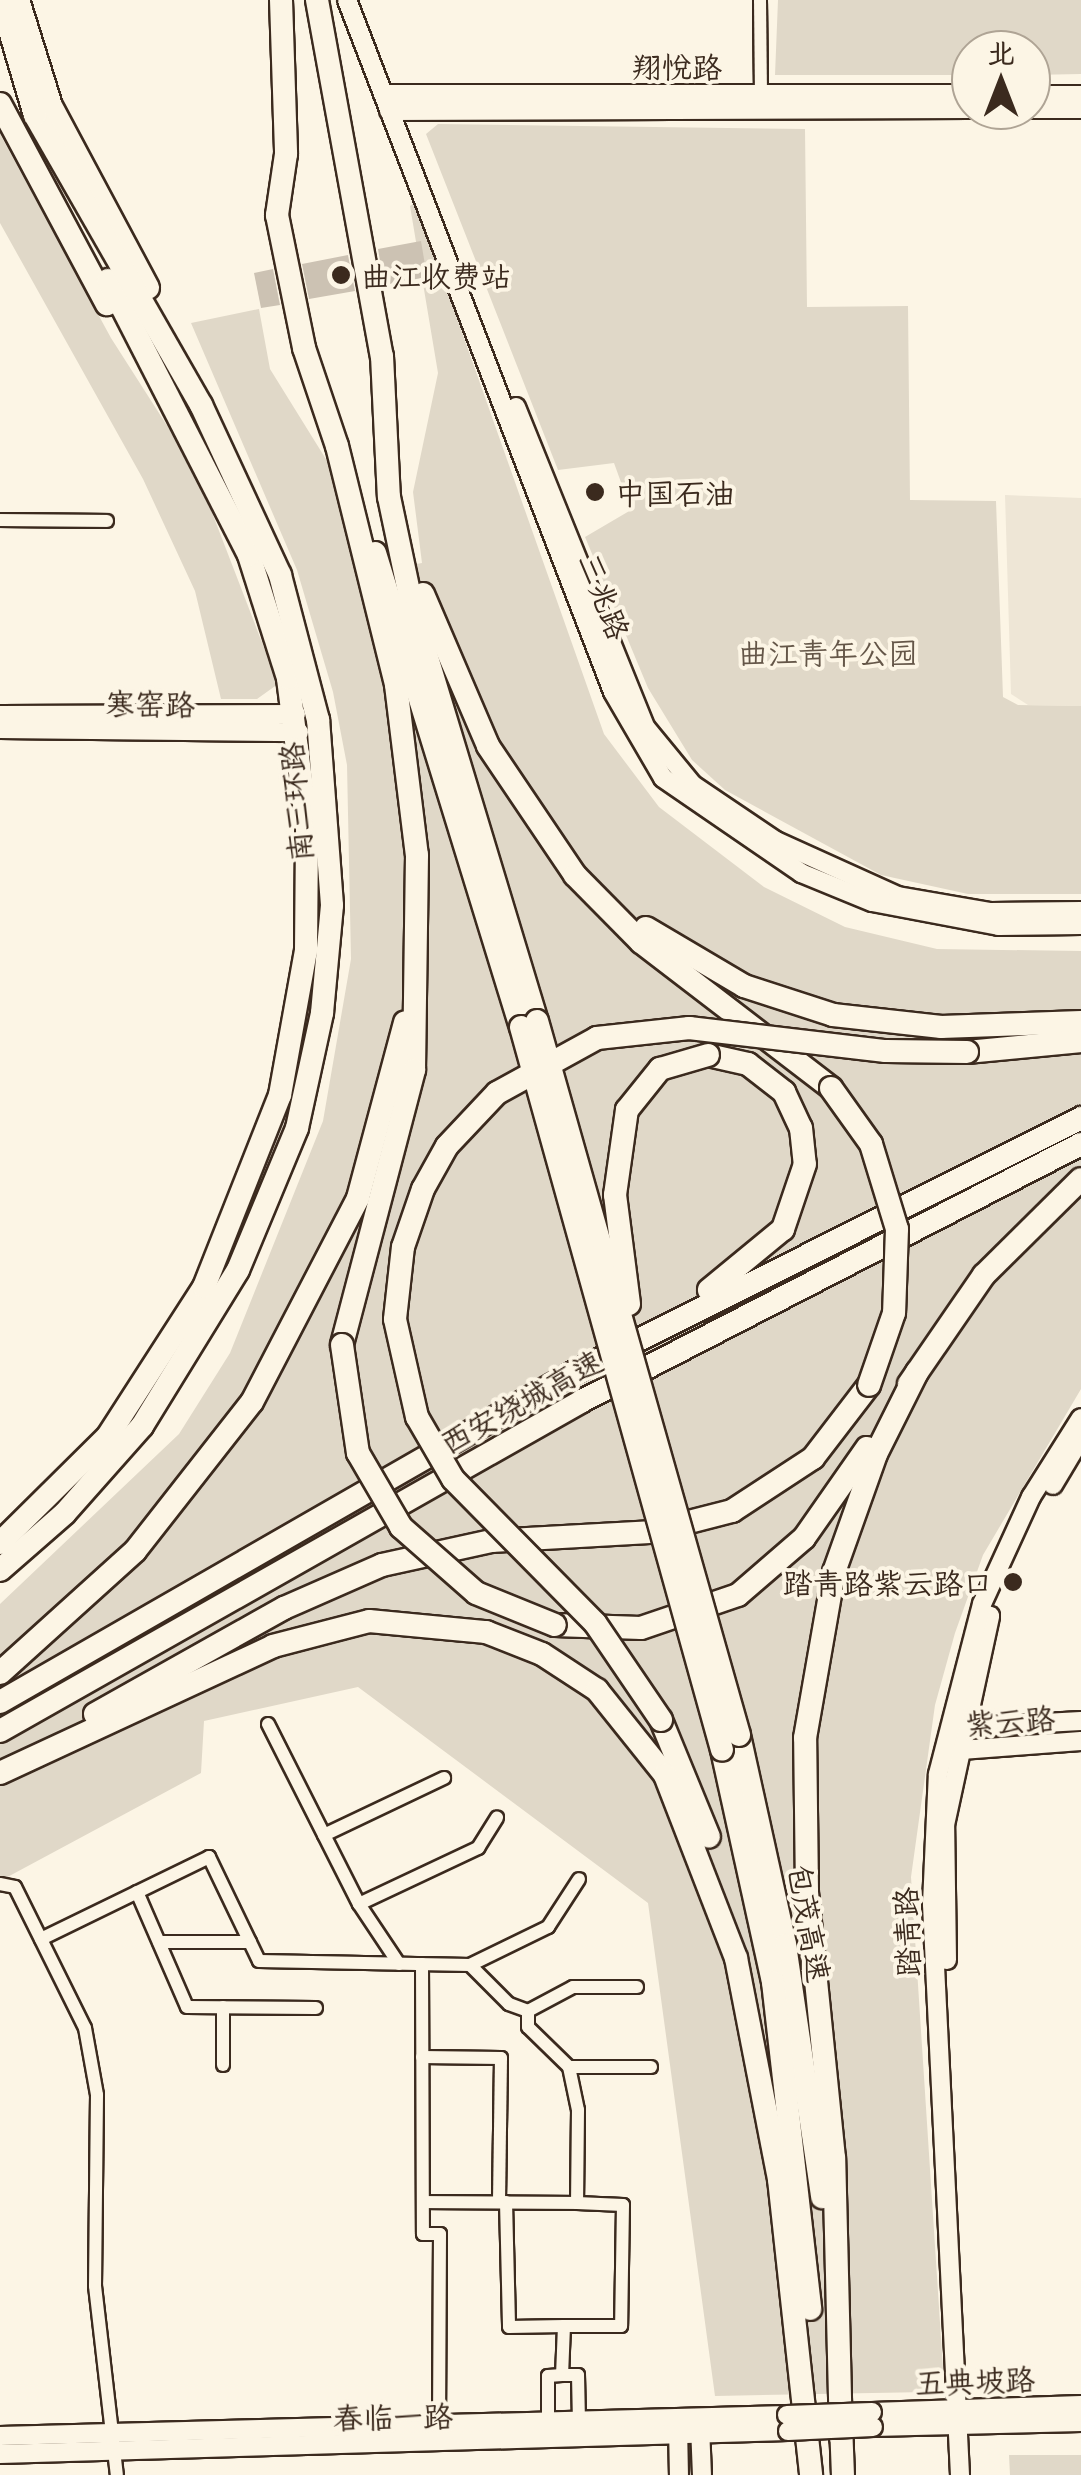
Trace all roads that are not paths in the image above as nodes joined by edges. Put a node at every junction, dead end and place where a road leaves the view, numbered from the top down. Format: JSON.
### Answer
{"nodes":[{"id":1,"x":1,"y":0,"type":"edge"},
{"id":2,"x":18,"y":0,"type":"edge"},
{"id":3,"x":282,"y":0,"type":"edge"},
{"id":4,"x":347,"y":0,"type":"edge"},
{"id":5,"x":357,"y":0,"type":"edge"},
{"id":6,"x":760,"y":0,"type":"edge"},
{"id":7,"x":318,"y":1,"type":"edge"},
{"id":8,"x":0,"y":57,"type":"edge"},
{"id":9,"x":1051,"y":94,"type":"edge"},
{"id":10,"x":951,"y":95,"type":"edge"},
{"id":11,"x":1081,"y":95,"type":"edge"},
{"id":12,"x":761,"y":101,"type":"junction"},
{"id":13,"x":391,"y":102,"type":"junction"},
{"id":14,"x":0,"y":104,"type":"edge"},
{"id":15,"x":951,"y":108,"type":"edge"},
{"id":16,"x":1051,"y":109,"type":"edge"},
{"id":17,"x":1081,"y":109,"type":"edge"},
{"id":18,"x":128,"y":299,"type":"junction"},
{"id":19,"x":190,"y":408,"type":"junction"},
{"id":20,"x":341,"y":461,"type":"junction"},
{"id":21,"x":388,"y":497,"type":"junction"},
{"id":22,"x":0,"y":520,"type":"edge"},
{"id":23,"x":107,"y":521,"type":"dead end"},
{"id":24,"x":0,"y":715,"type":"edge"},
{"id":25,"x":297,"y":723,"type":"junction"},
{"id":26,"x":0,"y":729,"type":"edge"},
{"id":27,"x":508,"y":782,"type":"junction"},
{"id":28,"x":1081,"y":911,"type":"edge"},
{"id":29,"x":417,"y":919,"type":"junction"},
{"id":30,"x":1081,"y":924,"type":"edge"},
{"id":31,"x":1081,"y":1022,"type":"edge"},
{"id":32,"x":529,"y":1024,"type":"junction"},
{"id":33,"x":1081,"y":1041,"type":"edge"},
{"id":34,"x":1081,"y":1118,"type":"edge"},
{"id":35,"x":1081,"y":1144,"type":"edge"},
{"id":36,"x":1081,"y":1180,"type":"edge"},
{"id":37,"x":596,"y":1361,"type":"junction"},
{"id":38,"x":917,"y":1372,"type":"junction"},
{"id":39,"x":644,"y":1396,"type":"junction"},
{"id":40,"x":1081,"y":1418,"type":"edge"},
{"id":41,"x":1081,"y":1438,"type":"edge"},
{"id":42,"x":0,"y":1542,"type":"edge"},
{"id":43,"x":0,"y":1570,"type":"edge"},
{"id":44,"x":0,"y":1673,"type":"edge"},
{"id":45,"x":0,"y":1702,"type":"edge"},
{"id":46,"x":1081,"y":1721,"type":"edge"},
{"id":47,"x":268,"y":1724,"type":"dead end"},
{"id":48,"x":955,"y":1728,"type":"junction"},
{"id":49,"x":0,"y":1731,"type":"edge"},
{"id":50,"x":731,"y":1742,"type":"junction"},
{"id":51,"x":1081,"y":1742,"type":"edge"},
{"id":52,"x":949,"y":1751,"type":"junction"},
{"id":53,"x":0,"y":1770,"type":"edge"},
{"id":54,"x":444,"y":1778,"type":"dead end"},
{"id":55,"x":496,"y":1817,"type":"dead end"},
{"id":56,"x":324,"y":1836,"type":"junction"},
{"id":57,"x":579,"y":1879,"type":"dead end"},
{"id":58,"x":0,"y":1884,"type":"edge"},
{"id":59,"x":137,"y":1892,"type":"junction"},
{"id":60,"x":359,"y":1904,"type":"junction"},
{"id":61,"x":41,"y":1939,"type":"junction"},
{"id":62,"x":159,"y":1942,"type":"junction"},
{"id":63,"x":250,"y":1942,"type":"junction"},
{"id":64,"x":736,"y":1958,"type":"junction"},
{"id":65,"x":399,"y":1964,"type":"junction"},
{"id":66,"x":422,"y":1964,"type":"junction"},
{"id":67,"x":470,"y":1965,"type":"junction"},
{"id":68,"x":637,"y":1988,"type":"dead end"},
{"id":69,"x":223,"y":2007,"type":"junction"},
{"id":70,"x":316,"y":2008,"type":"dead end"},
{"id":71,"x":528,"y":2012,"type":"junction"},
{"id":72,"x":422,"y":2057,"type":"junction"},
{"id":73,"x":222,"y":2066,"type":"dead end"},
{"id":74,"x":569,"y":2067,"type":"junction"},
{"id":75,"x":651,"y":2067,"type":"dead end"},
{"id":76,"x":423,"y":2202,"type":"junction"},
{"id":77,"x":503,"y":2202,"type":"junction"},
{"id":78,"x":577,"y":2202,"type":"junction"},
{"id":79,"x":564,"y":2326,"type":"junction"},
{"id":80,"x":562,"y":2375,"type":"junction"},
{"id":81,"x":1081,"y":2405,"type":"edge"},
{"id":82,"x":962,"y":2414,"type":"junction"},
{"id":83,"x":579,"y":2422,"type":"junction"},
{"id":84,"x":1081,"y":2422,"type":"edge"},
{"id":85,"x":548,"y":2423,"type":"junction"},
{"id":86,"x":787,"y":2423,"type":"joint"},
{"id":87,"x":439,"y":2426,"type":"junction"},
{"id":88,"x":678,"y":2428,"type":"junction"},
{"id":89,"x":700,"y":2428,"type":"junction"},
{"id":90,"x":0,"y":2436,"type":"edge"},
{"id":91,"x":841,"y":2438,"type":"junction"},
{"id":92,"x":116,"y":2442,"type":"junction"},
{"id":93,"x":0,"y":2454,"type":"edge"},
{"id":94,"x":117,"y":2475,"type":"edge"},
{"id":95,"x":679,"y":2475,"type":"edge"},
{"id":96,"x":702,"y":2475,"type":"edge"},
{"id":97,"x":813,"y":2475,"type":"edge"},
{"id":98,"x":843,"y":2475,"type":"edge"},
{"id":99,"x":960,"y":2475,"type":"edge"},
{"id":100,"x":970,"y":2475,"type":"edge"}],
"edges":[{"from":1,"to":18,"type":"highway","name":"南三环路"},
{"from":2,"to":19,"type":"highway"},
{"from":3,"to":20,"type":"highway"},
{"from":4,"to":13,"type":"street","name":"三兆路"},
{"from":5,"to":13,"type":"street","name":"三兆路"},
{"from":6,"to":12,"type":"street"},
{"from":7,"to":21,"type":"highway"},
{"from":8,"to":18,"type":"highway","name":"南三环路"},
{"from":9,"to":11,"type":"street"},
{"from":10,"to":12,"type":"street","name":"翔悦路"},
{"from":12,"to":13,"type":"street","name":"翔悦路"},
{"from":12,"to":15,"type":"street","name":"翔悦路"},
{"from":13,"to":28,"type":"street","name":"三兆路"},
{"from":13,"to":30,"type":"street","name":"三兆路"},
{"from":14,"to":19,"type":"highway"},
{"from":16,"to":17,"type":"street"},
{"from":18,"to":19,"type":"highway","name":"南三环路"},
{"from":19,"to":25,"type":"highway","name":"南三环路"},
{"from":19,"to":43,"type":"highway","name":"南三环路"},
{"from":20,"to":29,"type":"highway"},
{"from":20,"to":32,"type":"highway"},
{"from":21,"to":27,"type":"highway"},
{"from":21,"to":32,"type":"highway"},
{"from":22,"to":23,"type":"street"},
{"from":24,"to":25,"type":"street","name":"寒窑路"},
{"from":25,"to":26,"type":"street","name":"寒窑路"},
{"from":25,"to":42,"type":"highway","name":"南三环路"},
{"from":27,"to":31,"type":"highway"},
{"from":27,"to":53,"type":"highway","bridge":true},
{"from":29,"to":38,"type":"highway","bridge":true},
{"from":29,"to":44,"type":"highway"},
{"from":32,"to":39,"type":"highway","bridge":true},
{"from":32,"to":50,"type":"highway","bridge":true},
{"from":33,"to":64,"type":"highway","bridge":true},
{"from":34,"to":37,"type":"highway","name":"西安绕城高速"},
{"from":35,"to":49,"type":"highway","name":"西安绕城高速"},
{"from":36,"to":38,"type":"highway"},
{"from":37,"to":39,"type":"highway","bridge":true},
{"from":37,"to":45,"type":"highway","name":"西安绕城高速"},
{"from":38,"to":91,"type":"highway"},
{"from":39,"to":50,"type":"highway","name":"包茂高速","bridge":true},
{"from":40,"to":48,"type":"street","name":"踏青路"},
{"from":41,"to":48,"type":"street","name":"踏青路"},
{"from":46,"to":48,"type":"street","name":"紫云路"},
{"from":47,"to":56,"type":"street"},
{"from":48,"to":52,"type":"street","name":"踏青路"},
{"from":50,"to":91,"type":"highway","name":"包茂高速"},
{"from":50,"to":97,"type":"highway"},
{"from":51,"to":52,"type":"street","name":"紫云路"},
{"from":52,"to":82,"type":"street","name":"踏青路"},
{"from":53,"to":64,"type":"highway"},
{"from":54,"to":56,"type":"street"},
{"from":55,"to":60,"type":"street"},
{"from":56,"to":60,"type":"street"},
{"from":57,"to":67,"type":"street"},
{"from":58,"to":61,"type":"street"},
{"from":59,"to":61,"type":"street"},
{"from":59,"to":62,"type":"street"},
{"from":59,"to":63,"type":"street"},
{"from":60,"to":65,"type":"street"},
{"from":61,"to":92,"type":"street"},
{"from":62,"to":63,"type":"street"},
{"from":62,"to":69,"type":"street"},
{"from":63,"to":65,"type":"street"},
{"from":64,"to":97,"type":"highway"},
{"from":65,"to":66,"type":"street"},
{"from":66,"to":67,"type":"street"},
{"from":66,"to":72,"type":"street"},
{"from":67,"to":71,"type":"street"},
{"from":68,"to":71,"type":"street"},
{"from":69,"to":70,"type":"street"},
{"from":69,"to":73,"type":"street"},
{"from":71,"to":74,"type":"street"},
{"from":72,"to":76,"type":"street"},
{"from":72,"to":77,"type":"street"},
{"from":74,"to":75,"type":"street"},
{"from":74,"to":78,"type":"street"},
{"from":76,"to":77,"type":"street"},
{"from":76,"to":87,"type":"street"},
{"from":77,"to":78,"type":"street"},
{"from":77,"to":79,"type":"street"},
{"from":78,"to":79,"type":"street"},
{"from":79,"to":80,"type":"street"},
{"from":80,"to":83,"type":"street"},
{"from":80,"to":85,"type":"street"},
{"from":81,"to":82,"type":"street","name":"五典坡路"},
{"from":82,"to":84,"type":"street","name":"五典坡路"},
{"from":82,"to":86,"type":"street","name":"五典坡路","bridge":true},
{"from":82,"to":99,"type":"street","name":"踏青路"},
{"from":82,"to":100,"type":"street","name":"踏青路"},
{"from":83,"to":85,"type":"street","name":"春临一路"},
{"from":83,"to":88,"type":"street","name":"春临一路"},
{"from":85,"to":87,"type":"street","name":"春临一路"},
{"from":86,"to":89,"type":"street","name":"春临一路"},
{"from":87,"to":92,"type":"street","name":"春临一路"},
{"from":88,"to":89,"type":"street","name":"春临一路"},
{"from":88,"to":92,"type":"street","name":"春临一路"},
{"from":88,"to":95,"type":"street"},
{"from":89,"to":96,"type":"street"},
{"from":90,"to":92,"type":"street","name":"春临一路"},
{"from":91,"to":98,"type":"highway","name":"包茂高速"},
{"from":92,"to":93,"type":"street","name":"春临一路"},
{"from":92,"to":94,"type":"street"}]}
